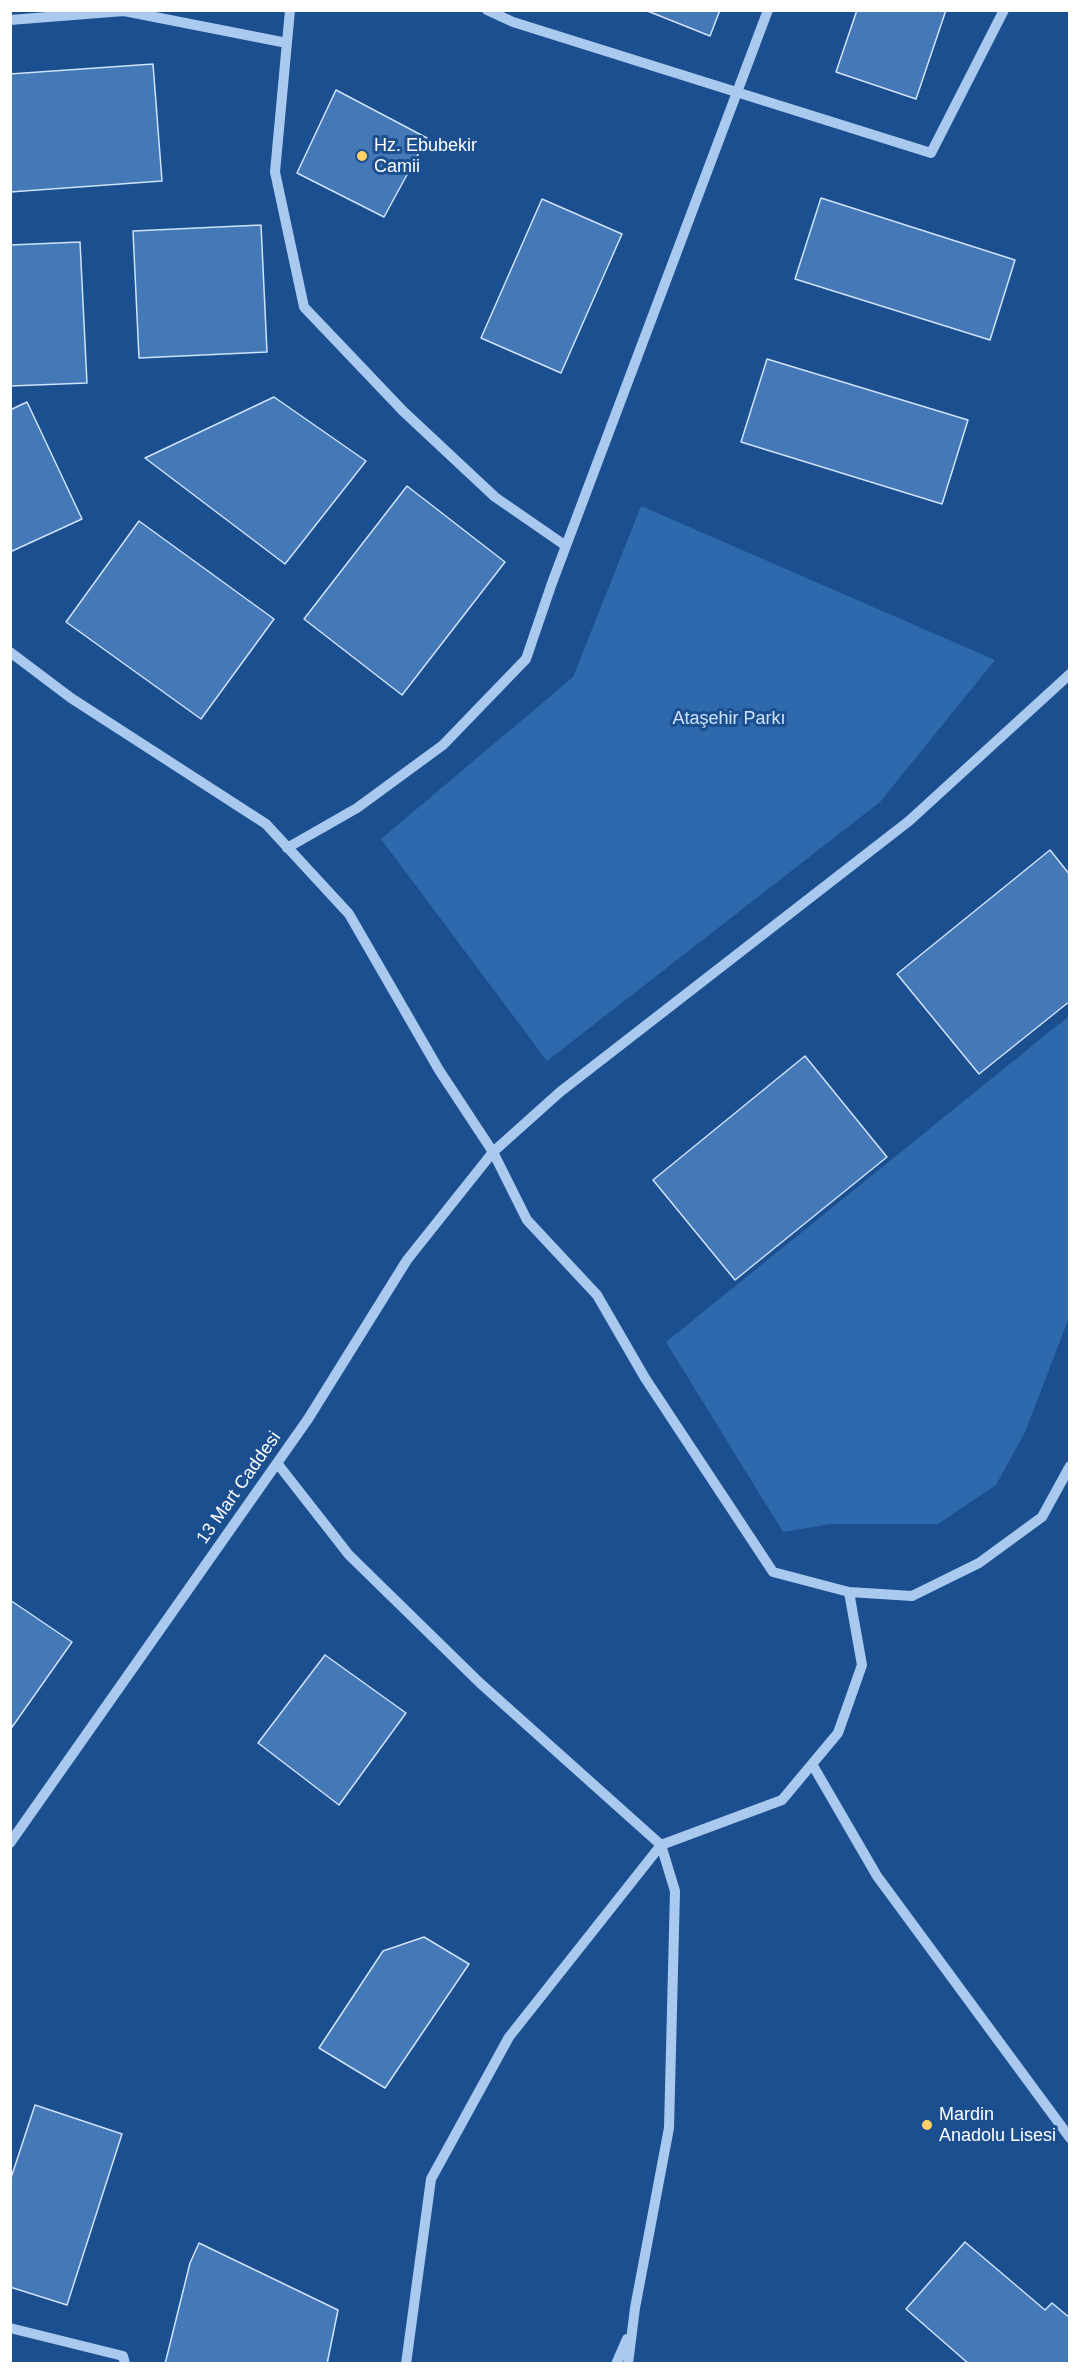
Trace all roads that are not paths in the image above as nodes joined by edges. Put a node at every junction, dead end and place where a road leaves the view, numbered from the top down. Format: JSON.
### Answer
{"nodes":[{"id":1,"x":290,"y":10,"type":"edge"},
{"id":2,"x":487,"y":10,"type":"edge"},
{"id":3,"x":768,"y":10,"type":"edge"},
{"id":4,"x":1004,"y":10,"type":"edge"},
{"id":5,"x":10,"y":20,"type":"edge"},
{"id":6,"x":287,"y":43,"type":"junction"},
{"id":7,"x":736,"y":93,"type":"junction"},
{"id":8,"x":566,"y":546,"type":"junction"},
{"id":9,"x":10,"y":652,"type":"edge"},
{"id":10,"x":1070,"y":674,"type":"edge"},
{"id":11,"x":287,"y":848,"type":"junction"},
{"id":12,"x":494,"y":1152,"type":"junction"},
{"id":13,"x":278,"y":1463,"type":"junction"},
{"id":14,"x":1070,"y":1466,"type":"edge"},
{"id":15,"x":849,"y":1592,"type":"junction"},
{"id":16,"x":812,"y":1764,"type":"junction"},
{"id":17,"x":10,"y":1843,"type":"edge"},
{"id":18,"x":662,"y":1845,"type":"junction"},
{"id":19,"x":1070,"y":2138,"type":"edge"},
{"id":20,"x":10,"y":2328,"type":"edge"},
{"id":21,"x":632,"y":2330,"type":"junction"},
{"id":22,"x":125,"y":2364,"type":"edge"},
{"id":23,"x":406,"y":2364,"type":"edge"},
{"id":24,"x":616,"y":2364,"type":"edge"},
{"id":25,"x":628,"y":2364,"type":"edge"}],
"edges":[{"from":1,"to":6,"type":"street"},
{"from":2,"to":7,"type":"street"},
{"from":3,"to":7,"type":"street"},
{"from":4,"to":7,"type":"street"},
{"from":5,"to":6,"type":"street"},
{"from":6,"to":8,"type":"street"},
{"from":7,"to":8,"type":"street"},
{"from":8,"to":11,"type":"street"},
{"from":9,"to":11,"type":"street"},
{"from":10,"to":12,"type":"street","name":"13 Mart Caddesi"},
{"from":11,"to":12,"type":"street"},
{"from":12,"to":13,"type":"street","name":"13 Mart Caddesi"},
{"from":12,"to":15,"type":"street"},
{"from":13,"to":17,"type":"street","name":"13 Mart Caddesi"},
{"from":13,"to":18,"type":"street"},
{"from":14,"to":15,"type":"street"},
{"from":15,"to":16,"type":"street"},
{"from":16,"to":18,"type":"street"},
{"from":16,"to":19,"type":"street"},
{"from":18,"to":21,"type":"street"},
{"from":18,"to":23,"type":"street"},
{"from":20,"to":22,"type":"street"},
{"from":21,"to":24,"type":"street"},
{"from":21,"to":25,"type":"street"}]}
